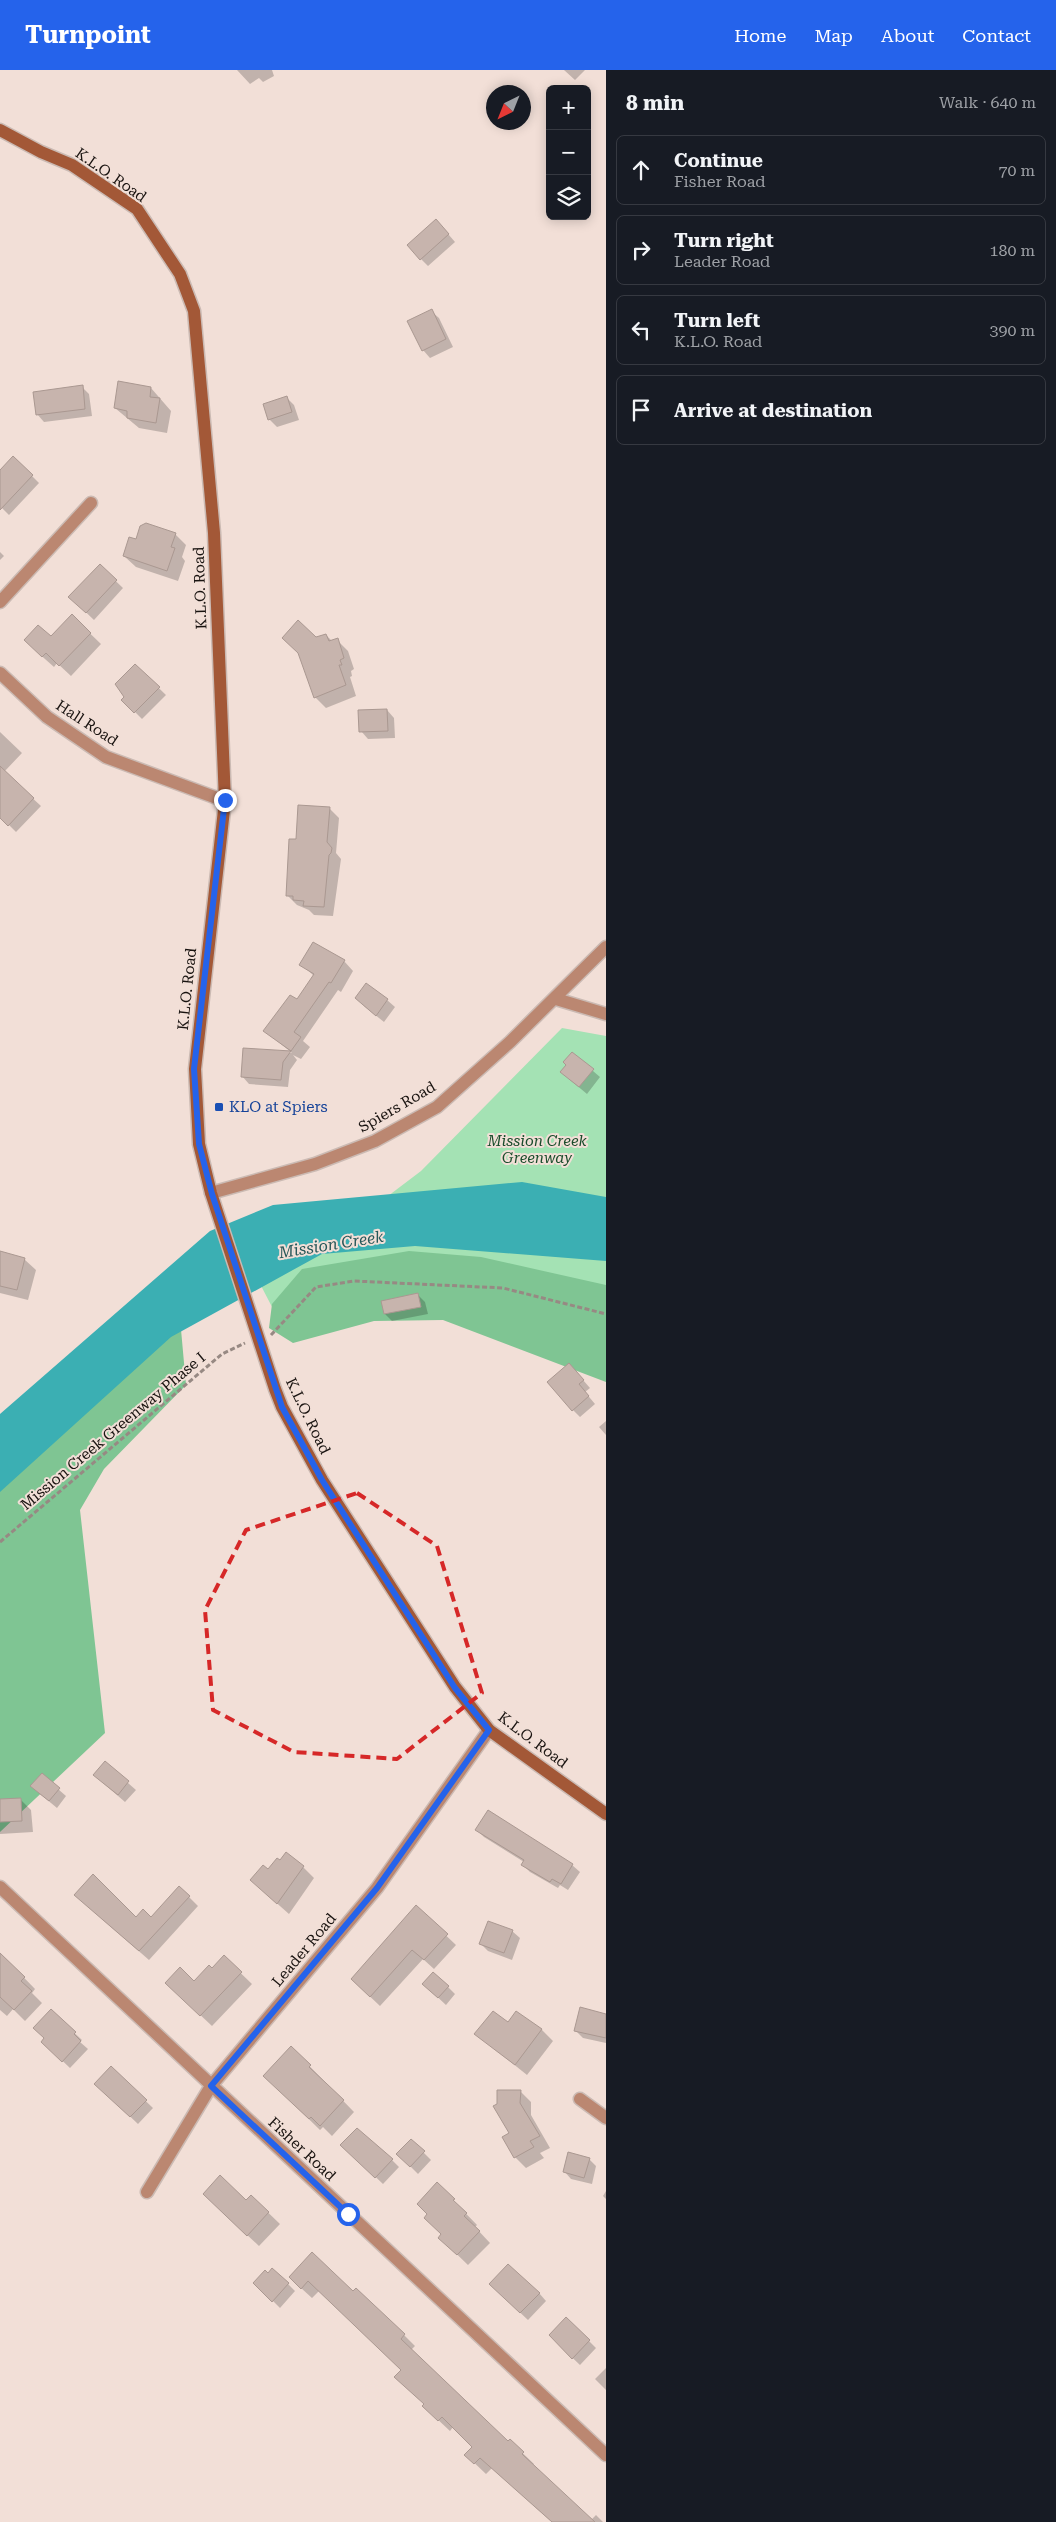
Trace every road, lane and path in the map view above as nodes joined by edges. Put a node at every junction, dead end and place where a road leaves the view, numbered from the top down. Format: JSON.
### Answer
{"nodes":[{"id":1,"x":0,"y":130,"type":"edge"},
{"id":2,"x":91,"y":503,"type":"dead end"},
{"id":3,"x":0,"y":602,"type":"edge"},
{"id":4,"x":0,"y":673,"type":"edge"},
{"id":5,"x":225,"y":800,"type":"junction"},
{"id":6,"x":606,"y":947,"type":"edge"},
{"id":7,"x":556,"y":999,"type":"junction"},
{"id":8,"x":606,"y":1014,"type":"edge"},
{"id":9,"x":212,"y":1194,"type":"junction"},
{"id":10,"x":606,"y":1314,"type":"edge"},
{"id":11,"x":264,"y":1337,"type":"junction"},
{"id":12,"x":245,"y":1344,"type":"dead end"},
{"id":13,"x":0,"y":1542,"type":"edge"},
{"id":14,"x":489,"y":1730,"type":"junction"},
{"id":15,"x":606,"y":1814,"type":"edge"},
{"id":16,"x":0,"y":1887,"type":"edge"},
{"id":17,"x":211,"y":2086,"type":"junction"},
{"id":18,"x":580,"y":2099,"type":"dead end"},
{"id":19,"x":606,"y":2118,"type":"edge"},
{"id":20,"x":147,"y":2192,"type":"dead end"},
{"id":21,"x":606,"y":2455,"type":"edge"}],
"edges":[{"from":1,"to":5,"type":"main road","name":"K.L.O. Road"},
{"from":2,"to":3,"type":"street"},
{"from":4,"to":5,"type":"street","name":"Hall Road"},
{"from":5,"to":9,"type":"main road","name":"K.L.O. Road"},
{"from":6,"to":7,"type":"street","name":"Spiers Road"},
{"from":7,"to":8,"type":"street"},
{"from":7,"to":9,"type":"street","name":"Spiers Road"},
{"from":9,"to":11,"type":"main road","name":"K.L.O. Road"},
{"from":10,"to":11,"type":"path"},
{"from":11,"to":14,"type":"main road","name":"K.L.O. Road"},
{"from":12,"to":13,"type":"path","name":"Mission Creek Greenway Phase I"},
{"from":14,"to":15,"type":"main road","name":"K.L.O. Road"},
{"from":14,"to":17,"type":"street","name":"Leader Road"},
{"from":16,"to":17,"type":"street","name":"Fisher Road"},
{"from":17,"to":20,"type":"street","name":"Leader Road"},
{"from":17,"to":21,"type":"street","name":"Fisher Road"},
{"from":18,"to":19,"type":"street"}]}
